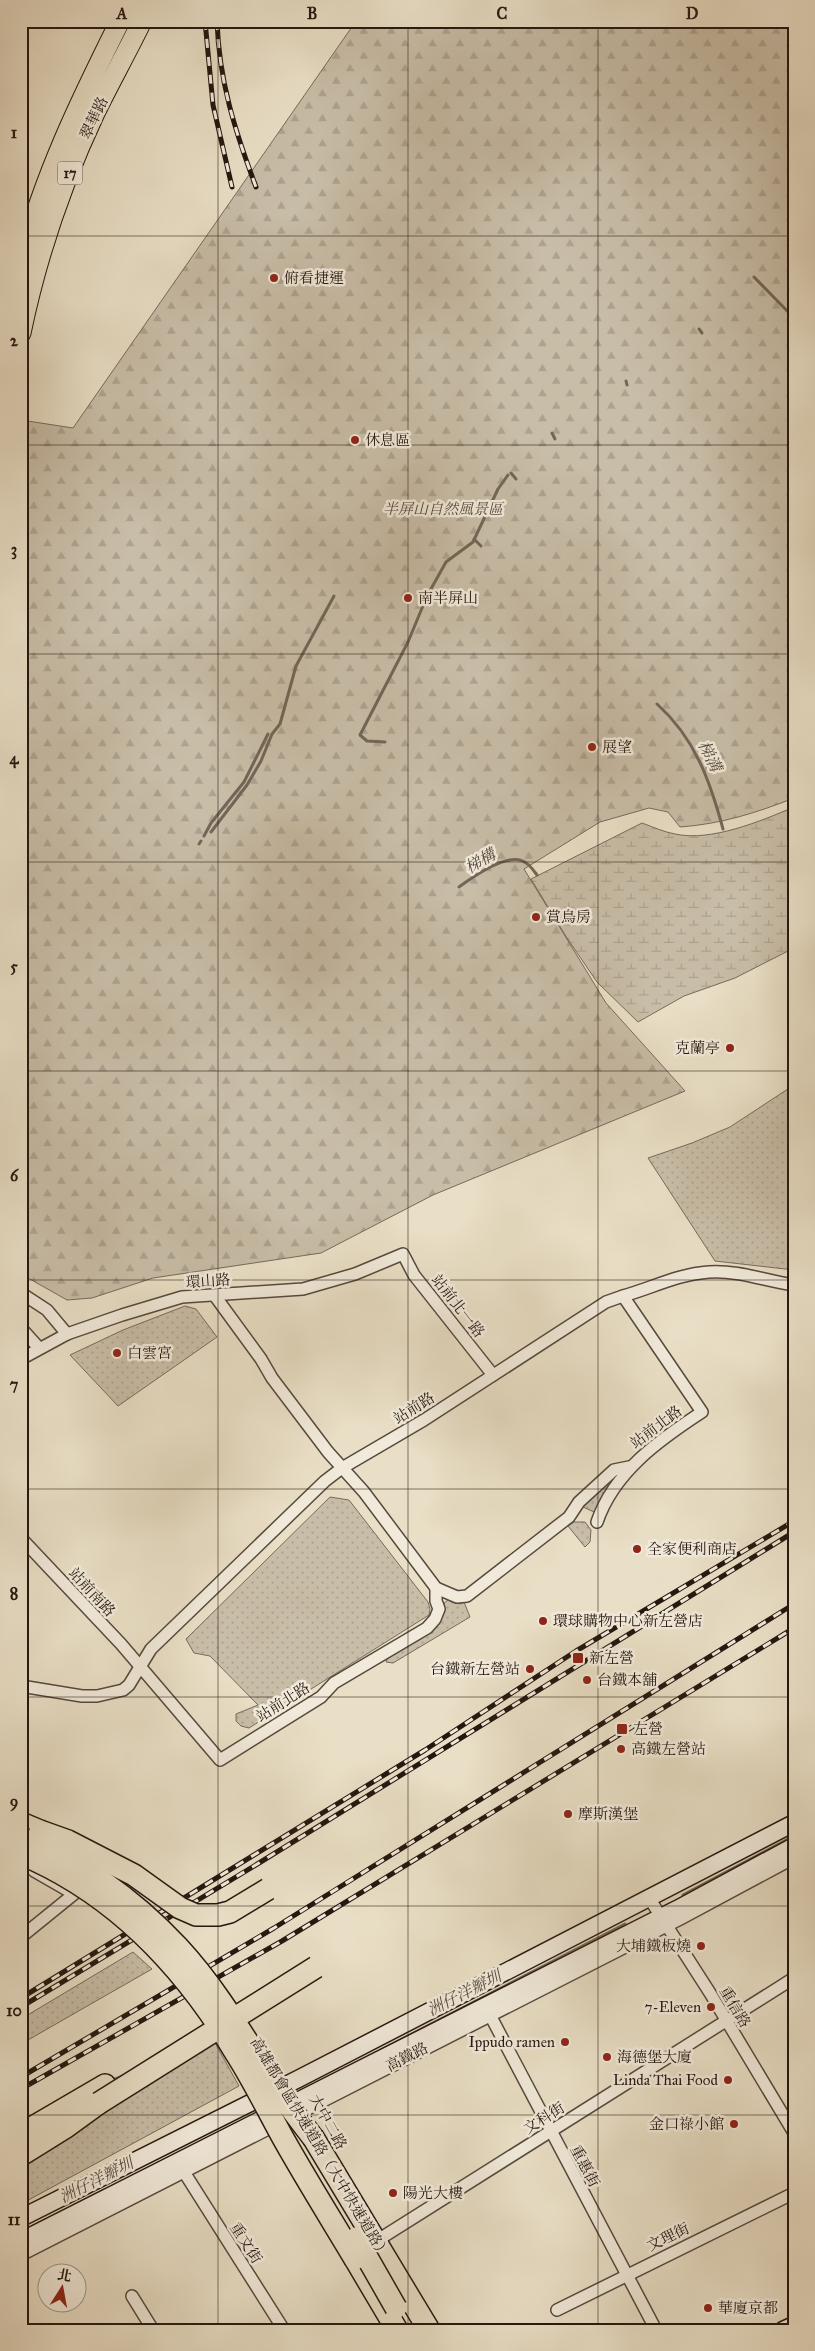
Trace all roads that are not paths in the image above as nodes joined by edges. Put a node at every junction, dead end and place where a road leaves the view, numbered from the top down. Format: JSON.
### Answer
{"nodes":[{"id":1,"x":120,"y":21,"type":"edge"},
{"id":2,"x":142,"y":21,"type":"edge"},
{"id":3,"x":21,"y":264,"type":"edge"},
{"id":4,"x":21,"y":333,"type":"edge"},
{"id":5,"x":403,"y":1254,"type":"joint"},
{"id":6,"x":794,"y":1285,"type":"edge"},
{"id":7,"x":21,"y":1293,"type":"edge"},
{"id":8,"x":215,"y":1296,"type":"junction"},
{"id":9,"x":623,"y":1296,"type":"junction"},
{"id":10,"x":21,"y":1328,"type":"edge"},
{"id":11,"x":67,"y":1334,"type":"junction"},
{"id":12,"x":39,"y":1348,"type":"junction"},
{"id":13,"x":21,"y":1359,"type":"edge"},
{"id":14,"x":493,"y":1375,"type":"junction"},
{"id":15,"x":629,"y":1467,"type":"junction"},
{"id":16,"x":342,"y":1468,"type":"junction"},
{"id":17,"x":597,"y":1522,"type":"dead end"},
{"id":18,"x":21,"y":1538,"type":"edge"},
{"id":19,"x":436,"y":1588,"type":"junction"},
{"id":20,"x":140,"y":1668,"type":"junction"},
{"id":21,"x":23,"y":1686,"type":"edge"},
{"id":22,"x":21,"y":1698,"type":"edge"},
{"id":23,"x":21,"y":1816,"type":"edge"},
{"id":24,"x":794,"y":1823,"type":"edge"},
{"id":25,"x":28,"y":1831,"type":"edge"},
{"id":26,"x":794,"y":1846,"type":"edge"},
{"id":27,"x":21,"y":1854,"type":"edge"},
{"id":28,"x":794,"y":1858,"type":"edge"},
{"id":29,"x":122,"y":1863,"type":"dead end"},
{"id":30,"x":21,"y":1865,"type":"edge"},
{"id":31,"x":268,"y":1889,"type":"dead end"},
{"id":32,"x":649,"y":1898,"type":"junction"},
{"id":33,"x":664,"y":1921,"type":"junction"},
{"id":34,"x":21,"y":1937,"type":"edge"},
{"id":35,"x":794,"y":1978,"type":"edge"},
{"id":36,"x":490,"y":2015,"type":"junction"},
{"id":37,"x":725,"y":2020,"type":"junction"},
{"id":38,"x":235,"y":2052,"type":"junction"},
{"id":39,"x":290,"y":2083,"type":"junction"},
{"id":40,"x":251,"y":2102,"type":"junction"},
{"id":41,"x":98,"y":2103,"type":"junction"},
{"id":42,"x":302,"y":2106,"type":"junction"},
{"id":43,"x":264,"y":2125,"type":"junction"},
{"id":44,"x":550,"y":2132,"type":"junction"},
{"id":45,"x":21,"y":2134,"type":"edge"},
{"id":46,"x":794,"y":2134,"type":"edge"},
{"id":47,"x":21,"y":2143,"type":"edge"},
{"id":48,"x":21,"y":2155,"type":"edge"},
{"id":49,"x":184,"y":2172,"type":"junction"},
{"id":50,"x":794,"y":2193,"type":"edge"},
{"id":51,"x":21,"y":2218,"type":"edge"},
{"id":52,"x":378,"y":2240,"type":"junction"},
{"id":53,"x":21,"y":2241,"type":"edge"},
{"id":54,"x":21,"y":2255,"type":"edge"},
{"id":55,"x":626,"y":2274,"type":"junction"},
{"id":56,"x":132,"y":2296,"type":"dead end"},
{"id":57,"x":557,"y":2310,"type":"dead end"},
{"id":58,"x":794,"y":2325,"type":"edge"},
{"id":59,"x":423,"y":2327,"type":"edge"},
{"id":60,"x":153,"y":2330,"type":"edge"},
{"id":61,"x":284,"y":2330,"type":"edge"},
{"id":62,"x":390,"y":2330,"type":"edge"},
{"id":63,"x":397,"y":2330,"type":"edge"},
{"id":64,"x":656,"y":2330,"type":"edge"},
{"id":65,"x":783,"y":2330,"type":"edge"}],
"edges":[{"from":1,"to":3,"type":"main road","name":"翠華路","number":"17"},
{"from":2,"to":4,"type":"main road","name":"翠華路","number":"17"},
{"from":5,"to":8,"type":"street","name":"環山路"},
{"from":5,"to":14,"type":"street","name":"站前北一路"},
{"from":6,"to":9,"type":"street","name":"站前路"},
{"from":7,"to":11,"type":"street"},
{"from":8,"to":11,"type":"street","name":"環山路"},
{"from":8,"to":16,"type":"street"},
{"from":9,"to":14,"type":"street","name":"站前路"},
{"from":9,"to":15,"type":"street","name":"站前北路"},
{"from":10,"to":12,"type":"street"},
{"from":11,"to":12,"type":"street","name":"環山路"},
{"from":12,"to":13,"type":"street","name":"環山路"},
{"from":14,"to":16,"type":"street","name":"站前路"},
{"from":15,"to":17,"type":"street","name":"站前北路"},
{"from":15,"to":19,"type":"street","name":"站前北路"},
{"from":16,"to":19,"type":"street"},
{"from":16,"to":20,"type":"street","name":"站前路"},
{"from":18,"to":20,"type":"street","name":"站前南路"},
{"from":19,"to":20,"type":"street","name":"站前北路"},
{"from":20,"to":21,"type":"street","name":"站前路"},
{"from":21,"to":22,"type":"street"},
{"from":23,"to":29,"type":"street"},
{"from":24,"to":32,"type":"street","name":"高鐵路"},
{"from":25,"to":31,"type":"highway","bridge":true},
{"from":25,"to":59,"type":"highway","name":"高雄都會區快速道路（大中快速道路）","bridge":true},
{"from":26,"to":33,"type":"street","name":"高鐵路"},
{"from":27,"to":38,"type":"highway","name":"高雄都會區快速道路（大中快速道路）","bridge":true},
{"from":28,"to":33,"type":"street","name":"高鐵路"},
{"from":30,"to":34,"type":"street"},
{"from":32,"to":33,"type":"street","name":"重信路"},
{"from":32,"to":39,"type":"street","name":"高鐵路"},
{"from":33,"to":36,"type":"street","name":"高鐵路"},
{"from":33,"to":37,"type":"street","name":"重信路"},
{"from":33,"to":42,"type":"street","name":"高鐵路"},
{"from":35,"to":37,"type":"street","name":"文科街"},
{"from":36,"to":42,"type":"street","name":"高鐵路"},
{"from":36,"to":44,"type":"street","name":"重惠街"},
{"from":37,"to":44,"type":"street","name":"文科街"},
{"from":37,"to":46,"type":"street","name":"重信路"},
{"from":38,"to":59,"type":"highway","bridge":true},
{"from":38,"to":63,"type":"highway","name":"高雄都會區快速道路（大中快速道路）","bridge":true},
{"from":39,"to":40,"type":"street","name":"高鐵路"},
{"from":39,"to":42,"type":"street","name":"大中二路"},
{"from":40,"to":43,"type":"street"},
{"from":40,"to":51,"type":"street","name":"高鐵路"},
{"from":41,"to":45,"type":"highway","bridge":true},
{"from":41,"to":47,"type":"highway"},
{"from":41,"to":48,"type":"highway"},
{"from":42,"to":43,"type":"street","name":"高鐵路"},
{"from":42,"to":52,"type":"street","name":"大中二路"},
{"from":43,"to":49,"type":"street","name":"高鐵路"},
{"from":43,"to":53,"type":"street","name":"高鐵路"},
{"from":43,"to":62,"type":"street"},
{"from":44,"to":52,"type":"street","name":"文科街"},
{"from":44,"to":55,"type":"street","name":"重惠街"},
{"from":49,"to":54,"type":"street","name":"高鐵路"},
{"from":49,"to":61,"type":"street","name":"重文街"},
{"from":50,"to":55,"type":"street","name":"文理街"},
{"from":52,"to":59,"type":"street","name":"大中二路"},
{"from":55,"to":57,"type":"street","name":"文理街"},
{"from":55,"to":64,"type":"street","name":"重惠街"},
{"from":56,"to":60,"type":"street"},
{"from":58,"to":65,"type":"street"}]}
